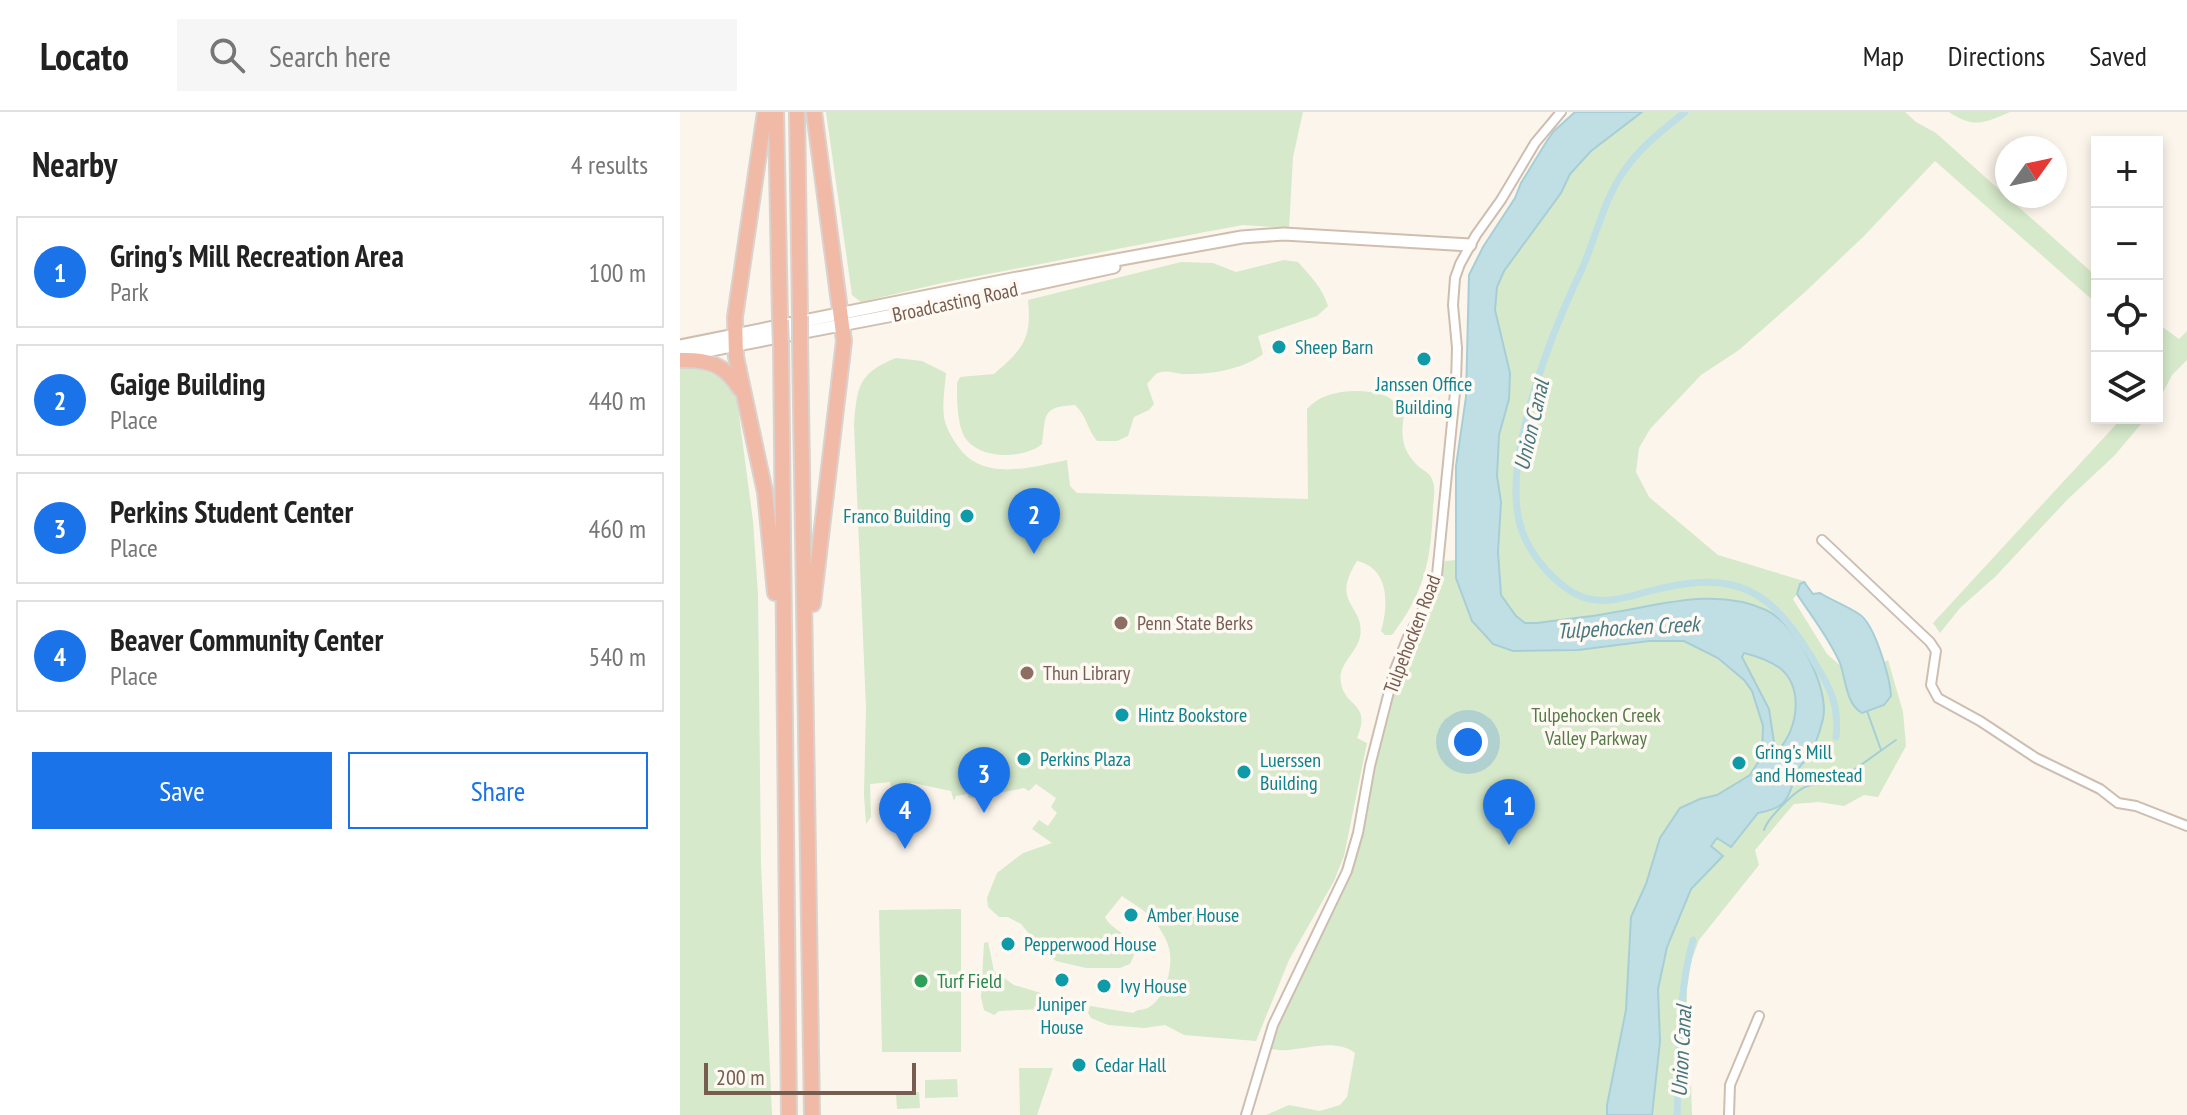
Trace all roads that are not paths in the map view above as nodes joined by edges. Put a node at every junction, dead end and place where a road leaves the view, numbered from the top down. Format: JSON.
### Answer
{"nodes":[{"id":1,"x":765,"y":112,"type":"edge"},
{"id":2,"x":776,"y":112,"type":"edge"},
{"id":3,"x":797,"y":112,"type":"edge"},
{"id":4,"x":814,"y":112,"type":"edge"},
{"id":5,"x":1561,"y":112,"type":"edge"},
{"id":6,"x":1470,"y":245,"type":"junction"},
{"id":7,"x":842,"y":319,"type":"junction"},
{"id":8,"x":735,"y":340,"type":"junction"},
{"id":9,"x":680,"y":346,"type":"edge"},
{"id":10,"x":680,"y":358,"type":"edge"},
{"id":11,"x":746,"y":400,"type":"junction"},
{"id":12,"x":1822,"y":540,"type":"dead end"},
{"id":13,"x":806,"y":692,"type":"junction"},
{"id":14,"x":785,"y":737,"type":"junction"},
{"id":15,"x":2187,"y":826,"type":"edge"},
{"id":16,"x":1759,"y":1016,"type":"dead end"},
{"id":17,"x":789,"y":1115,"type":"edge"},
{"id":18,"x":812,"y":1115,"type":"edge"},
{"id":19,"x":1246,"y":1115,"type":"edge"},
{"id":20,"x":1729,"y":1115,"type":"edge"}],
"edges":[{"from":1,"to":8,"type":"highway"},
{"from":2,"to":14,"type":"highway","bridge":true},
{"from":3,"to":13,"type":"highway","bridge":true},
{"from":4,"to":7,"type":"highway"},
{"from":5,"to":6,"type":"street","name":"Tulpehocken Road"},
{"from":6,"to":7,"type":"street","name":"Broadcasting Road"},
{"from":6,"to":19,"type":"street","name":"Tulpehocken Road"},
{"from":7,"to":8,"type":"street","name":"Broadcasting Road"},
{"from":7,"to":13,"type":"highway"},
{"from":8,"to":9,"type":"street","name":"Broadcasting Road"},
{"from":8,"to":10,"type":"street","name":"Broadcasting Road"},
{"from":8,"to":11,"type":"highway"},
{"from":10,"to":11,"type":"highway"},
{"from":11,"to":14,"type":"highway"},
{"from":12,"to":15,"type":"street"},
{"from":13,"to":18,"type":"highway"},
{"from":14,"to":17,"type":"highway"},
{"from":16,"to":20,"type":"street"}]}
